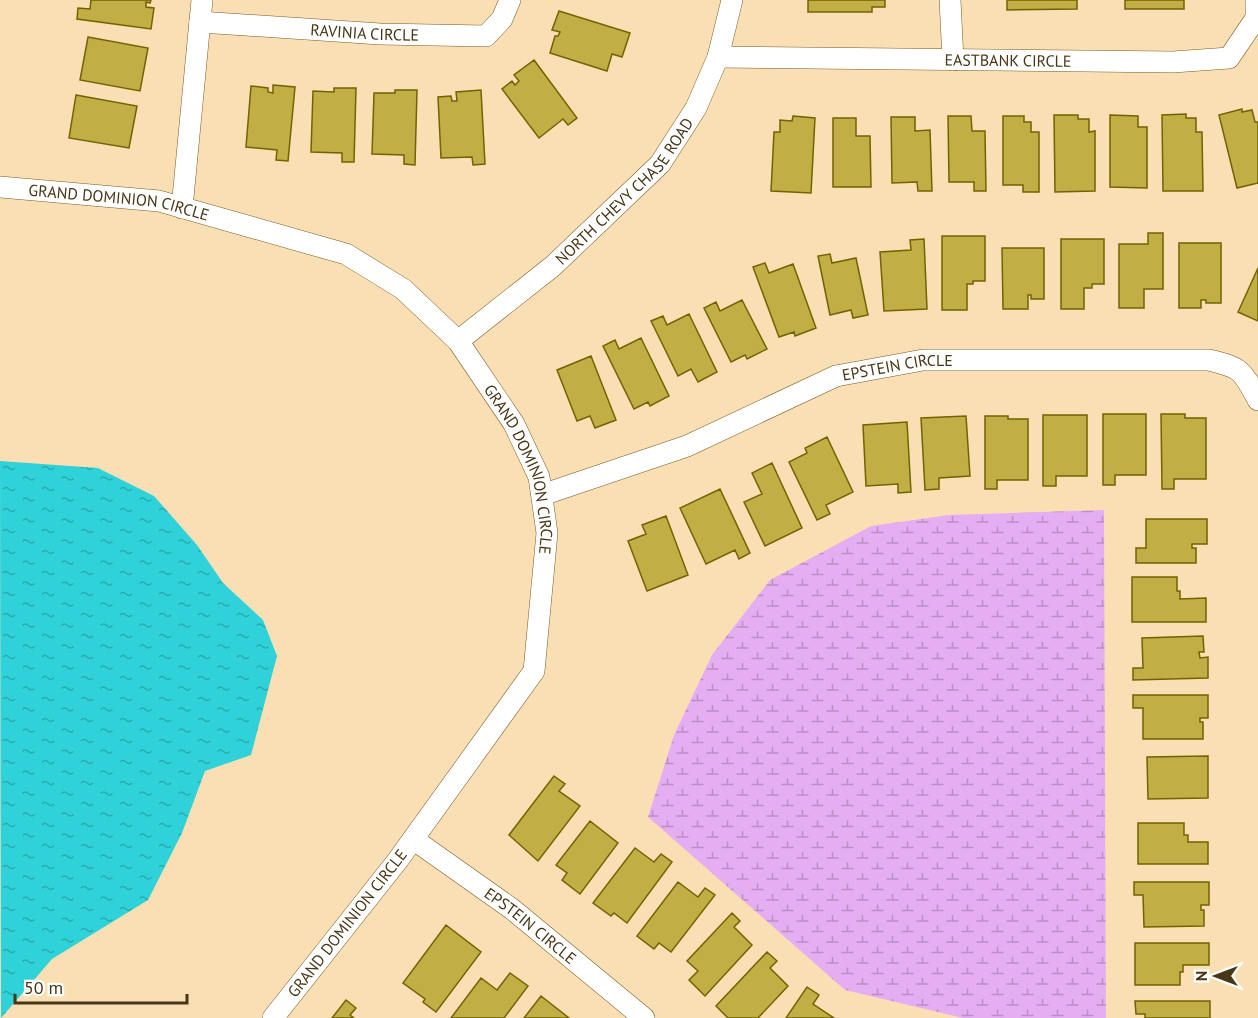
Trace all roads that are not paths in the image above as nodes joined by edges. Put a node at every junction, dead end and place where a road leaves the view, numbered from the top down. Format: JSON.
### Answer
{"nodes":[{"id":1,"x":202,"y":0,"type":"edge"},
{"id":2,"x":510,"y":0,"type":"edge"},
{"id":3,"x":732,"y":0,"type":"edge"},
{"id":4,"x":950,"y":0,"type":"edge"},
{"id":5,"x":1256,"y":0,"type":"edge"},
{"id":6,"x":200,"y":22,"type":"junction"},
{"id":7,"x":718,"y":57,"type":"junction"},
{"id":8,"x":953,"y":60,"type":"junction"},
{"id":9,"x":0,"y":187,"type":"edge"},
{"id":10,"x":182,"y":208,"type":"junction"},
{"id":11,"x":458,"y":341,"type":"junction"},
{"id":12,"x":1258,"y":400,"type":"edge"},
{"id":13,"x":542,"y":495,"type":"junction"},
{"id":14,"x":413,"y":839,"type":"junction"},
{"id":15,"x":273,"y":1018,"type":"edge"},
{"id":16,"x":644,"y":1018,"type":"edge"}],
"edges":[{"from":1,"to":6,"type":"street"},
{"from":2,"to":6,"type":"street","name":"RAVINIA CIRCLE"},
{"from":3,"to":7,"type":"street","name":"NORTH CHEVY CHASE ROAD"},
{"from":4,"to":8,"type":"street"},
{"from":5,"to":8,"type":"street","name":"EASTBANK CIRCLE"},
{"from":6,"to":10,"type":"street"},
{"from":7,"to":8,"type":"street","name":"EASTBANK CIRCLE"},
{"from":7,"to":11,"type":"street","name":"NORTH CHEVY CHASE ROAD"},
{"from":9,"to":10,"type":"street","name":"GRAND DOMINION CIRCLE"},
{"from":10,"to":11,"type":"street","name":"GRAND DOMINION CIRCLE"},
{"from":11,"to":13,"type":"street","name":"GRAND DOMINION CIRCLE"},
{"from":12,"to":13,"type":"street","name":"EPSTEIN CIRCLE"},
{"from":13,"to":14,"type":"street","name":"GRAND DOMINION CIRCLE"},
{"from":14,"to":15,"type":"street","name":"GRAND DOMINION CIRCLE"},
{"from":14,"to":16,"type":"street","name":"EPSTEIN CIRCLE"}]}
